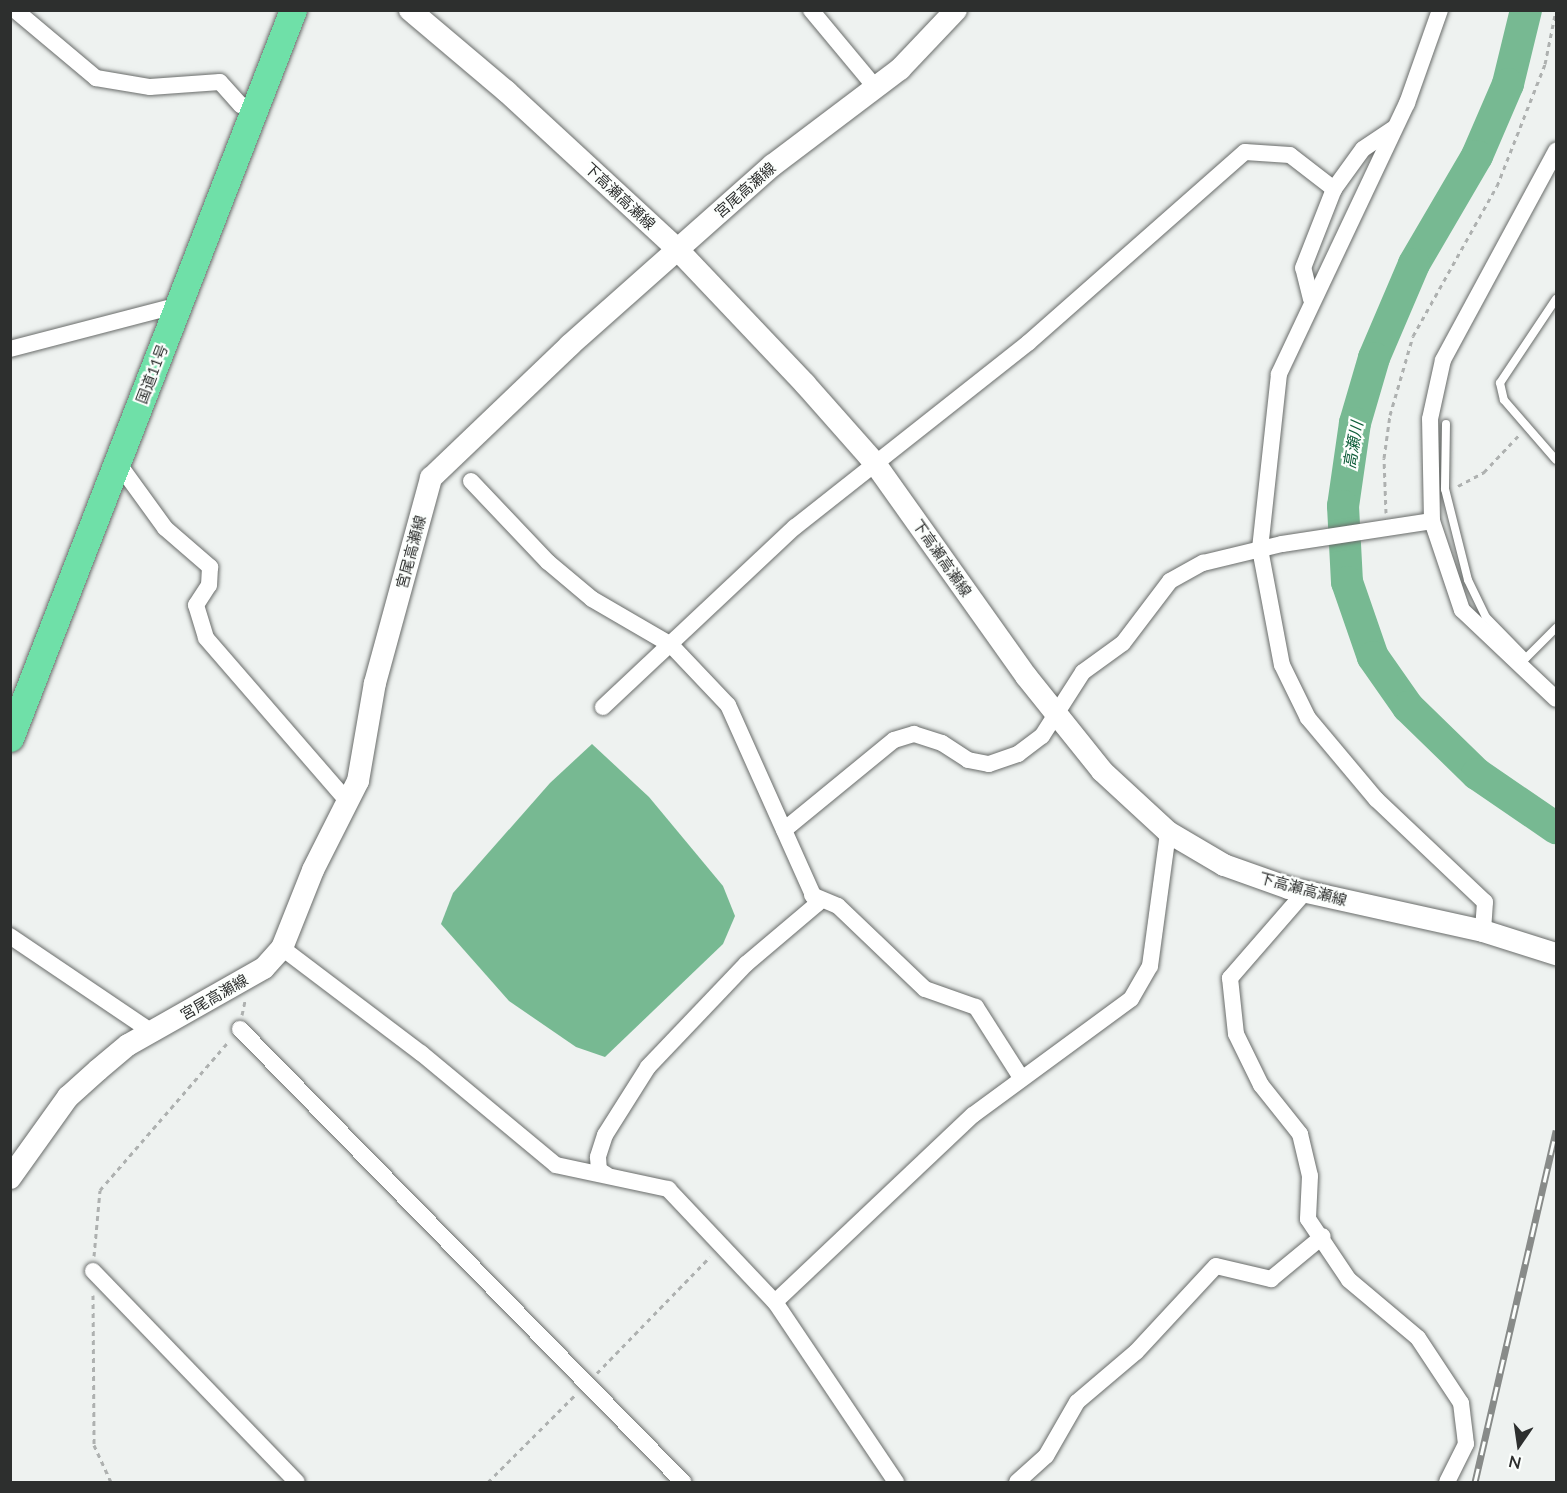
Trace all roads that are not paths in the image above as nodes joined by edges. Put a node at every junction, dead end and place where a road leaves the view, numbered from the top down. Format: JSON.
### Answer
{"nodes":[{"id":1,"x":15,"y":10,"type":"edge"},
{"id":2,"x":293,"y":10,"type":"edge"},
{"id":3,"x":410,"y":10,"type":"edge"},
{"id":4,"x":811,"y":10,"type":"edge"},
{"id":5,"x":956,"y":10,"type":"edge"},
{"id":6,"x":1440,"y":10,"type":"edge"},
{"id":7,"x":876,"y":88,"type":"junction"},
{"id":8,"x":255,"y":110,"type":"junction"},
{"id":9,"x":1395,"y":127,"type":"junction"},
{"id":10,"x":1557,"y":151,"type":"edge"},
{"id":11,"x":1334,"y":189,"type":"junction"},
{"id":12,"x":677,"y":249,"type":"junction"},
{"id":13,"x":1311,"y":299,"type":"junction"},
{"id":14,"x":1557,"y":299,"type":"edge"},
{"id":15,"x":179,"y":304,"type":"junction"},
{"id":16,"x":10,"y":349,"type":"edge"},
{"id":17,"x":1446,"y":424,"type":"dead end"},
{"id":18,"x":1557,"y":460,"type":"edge"},
{"id":19,"x":874,"y":462,"type":"junction"},
{"id":20,"x":118,"y":463,"type":"junction"},
{"id":21,"x":471,"y":481,"type":"dead end"},
{"id":22,"x":1427,"y":521,"type":"junction"},
{"id":23,"x":1260,"y":549,"type":"junction"},
{"id":24,"x":1557,"y":628,"type":"edge"},
{"id":25,"x":671,"y":645,"type":"junction"},
{"id":26,"x":1523,"y":661,"type":"junction"},
{"id":27,"x":1557,"y":699,"type":"edge"},
{"id":28,"x":603,"y":707,"type":"dead end"},
{"id":29,"x":1057,"y":714,"type":"junction"},
{"id":30,"x":10,"y":738,"type":"edge"},
{"id":31,"x":349,"y":803,"type":"junction"},
{"id":32,"x":784,"y":830,"type":"junction"},
{"id":33,"x":1168,"y":832,"type":"junction"},
{"id":34,"x":1304,"y":892,"type":"junction"},
{"id":35,"x":812,"y":895,"type":"junction"},
{"id":36,"x":1483,"y":931,"type":"junction"},
{"id":37,"x":10,"y":936,"type":"edge"},
{"id":38,"x":282,"y":948,"type":"junction"},
{"id":39,"x":1557,"y":954,"type":"edge"},
{"id":40,"x":240,"y":1029,"type":"road end"},
{"id":41,"x":153,"y":1033,"type":"junction"},
{"id":42,"x":1020,"y":1076,"type":"junction"},
{"id":43,"x":607,"y":1175,"type":"junction"},
{"id":44,"x":10,"y":1178,"type":"edge"},
{"id":45,"x":1323,"y":1236,"type":"junction"},
{"id":46,"x":93,"y":1271,"type":"road end"},
{"id":47,"x":775,"y":1302,"type":"junction"},
{"id":48,"x":297,"y":1482,"type":"edge"},
{"id":49,"x":683,"y":1482,"type":"edge"},
{"id":50,"x":896,"y":1482,"type":"edge"},
{"id":51,"x":1017,"y":1482,"type":"edge"},
{"id":52,"x":1448,"y":1482,"type":"edge"}],
"edges":[{"from":1,"to":8,"type":"street"},
{"from":2,"to":8,"type":"highway","name":"国道11号"},
{"from":3,"to":12,"type":"main road","name":"下高瀬高瀬線"},
{"from":4,"to":7,"type":"street"},
{"from":5,"to":7,"type":"main road","name":"宮尾高瀬線"},
{"from":6,"to":9,"type":"street"},
{"from":7,"to":12,"type":"main road","name":"宮尾高瀬線"},
{"from":8,"to":15,"type":"highway","name":"国道11号"},
{"from":9,"to":11,"type":"street"},
{"from":9,"to":13,"type":"street"},
{"from":10,"to":22,"type":"street"},
{"from":11,"to":13,"type":"street"},
{"from":11,"to":19,"type":"street"},
{"from":12,"to":19,"type":"main road","name":"下高瀬高瀬線"},
{"from":12,"to":31,"type":"main road","name":"宮尾高瀬線"},
{"from":13,"to":23,"type":"street"},
{"from":14,"to":18,"type":"lane"},
{"from":15,"to":16,"type":"street"},
{"from":15,"to":20,"type":"highway","name":"国道11号"},
{"from":17,"to":26,"type":"lane"},
{"from":19,"to":25,"type":"street"},
{"from":19,"to":29,"type":"main road","name":"下高瀬高瀬線"},
{"from":20,"to":30,"type":"highway","name":"国道11号"},
{"from":20,"to":31,"type":"street"},
{"from":21,"to":25,"type":"street"},
{"from":22,"to":23,"type":"street"},
{"from":22,"to":26,"type":"street"},
{"from":23,"to":29,"type":"street"},
{"from":23,"to":36,"type":"street"},
{"from":24,"to":26,"type":"lane"},
{"from":25,"to":28,"type":"street"},
{"from":25,"to":32,"type":"street"},
{"from":26,"to":27,"type":"street"},
{"from":29,"to":32,"type":"street"},
{"from":29,"to":33,"type":"main road","name":"下高瀬高瀬線"},
{"from":31,"to":38,"type":"main road","name":"宮尾高瀬線"},
{"from":32,"to":35,"type":"street"},
{"from":33,"to":34,"type":"main road","name":"下高瀬高瀬線"},
{"from":33,"to":42,"type":"street"},
{"from":34,"to":36,"type":"main road","name":"下高瀬高瀬線"},
{"from":34,"to":45,"type":"street"},
{"from":35,"to":42,"type":"street"},
{"from":35,"to":43,"type":"street"},
{"from":36,"to":39,"type":"main road","name":"下高瀬高瀬線"},
{"from":37,"to":41,"type":"street"},
{"from":38,"to":41,"type":"main road","name":"宮尾高瀬線"},
{"from":38,"to":43,"type":"street"},
{"from":40,"to":49,"type":"street"},
{"from":41,"to":44,"type":"main road","name":"宮尾高瀬線"},
{"from":42,"to":47,"type":"street"},
{"from":43,"to":47,"type":"street"},
{"from":45,"to":51,"type":"street"},
{"from":45,"to":52,"type":"street"},
{"from":46,"to":48,"type":"street"},
{"from":47,"to":50,"type":"street"}]}
